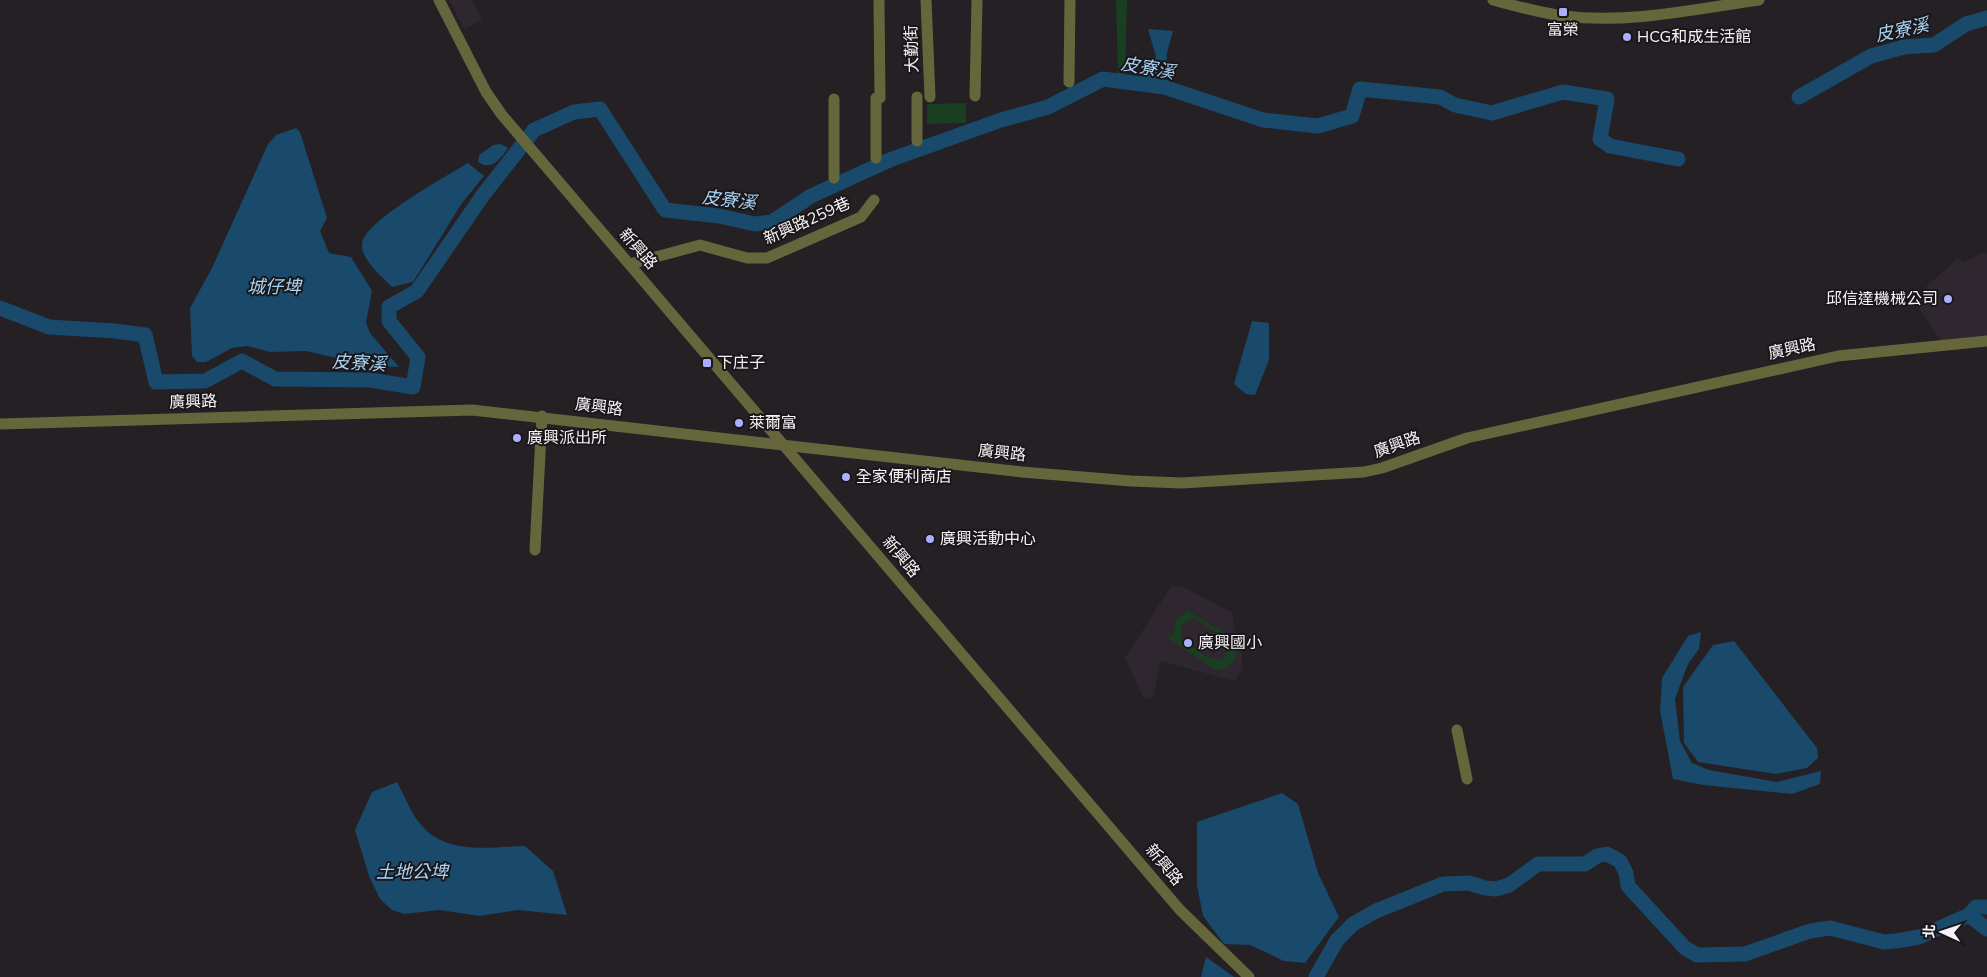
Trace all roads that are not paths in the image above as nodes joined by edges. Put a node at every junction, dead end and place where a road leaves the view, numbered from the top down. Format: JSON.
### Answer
{"nodes":[{"id":1,"x":439,"y":0,"type":"edge"},
{"id":2,"x":926,"y":0,"type":"edge"},
{"id":3,"x":977,"y":0,"type":"edge"},
{"id":4,"x":1070,"y":0,"type":"edge"},
{"id":5,"x":1493,"y":0,"type":"edge"},
{"id":6,"x":1759,"y":0,"type":"edge"},
{"id":7,"x":879,"y":1,"type":"edge"},
{"id":8,"x":1069,"y":82,"type":"dead end"},
{"id":9,"x":930,"y":96,"type":"dead end"},
{"id":10,"x":975,"y":96,"type":"dead end"},
{"id":11,"x":917,"y":97,"type":"dead end"},
{"id":12,"x":834,"y":99,"type":"dead end"},
{"id":13,"x":917,"y":141,"type":"dead end"},
{"id":14,"x":876,"y":158,"type":"dead end"},
{"id":15,"x":834,"y":178,"type":"dead end"},
{"id":16,"x":874,"y":200,"type":"dead end"},
{"id":17,"x":630,"y":264,"type":"junction"},
{"id":18,"x":1987,"y":340,"type":"edge"},
{"id":19,"x":542,"y":416,"type":"junction"},
{"id":20,"x":0,"y":424,"type":"edge"},
{"id":21,"x":784,"y":446,"type":"junction"},
{"id":22,"x":535,"y":550,"type":"dead end"},
{"id":23,"x":1457,"y":730,"type":"dead end"},
{"id":24,"x":1467,"y":778,"type":"dead end"},
{"id":25,"x":1249,"y":977,"type":"edge"}],
"edges":[{"from":1,"to":17,"type":"street","name":"新興路"},
{"from":2,"to":9,"type":"street","name":"大勤街"},
{"from":3,"to":10,"type":"street"},
{"from":4,"to":8,"type":"street"},
{"from":5,"to":6,"type":"street"},
{"from":7,"to":14,"type":"street"},
{"from":11,"to":13,"type":"street"},
{"from":12,"to":15,"type":"street"},
{"from":16,"to":17,"type":"street","name":"新興路259巷"},
{"from":17,"to":21,"type":"street","name":"新興路"},
{"from":18,"to":21,"type":"street","name":"廣興路"},
{"from":19,"to":20,"type":"street","name":"廣興路"},
{"from":19,"to":21,"type":"street","name":"廣興路"},
{"from":19,"to":22,"type":"street"},
{"from":21,"to":25,"type":"street","name":"新興路"},
{"from":23,"to":24,"type":"street"}]}
